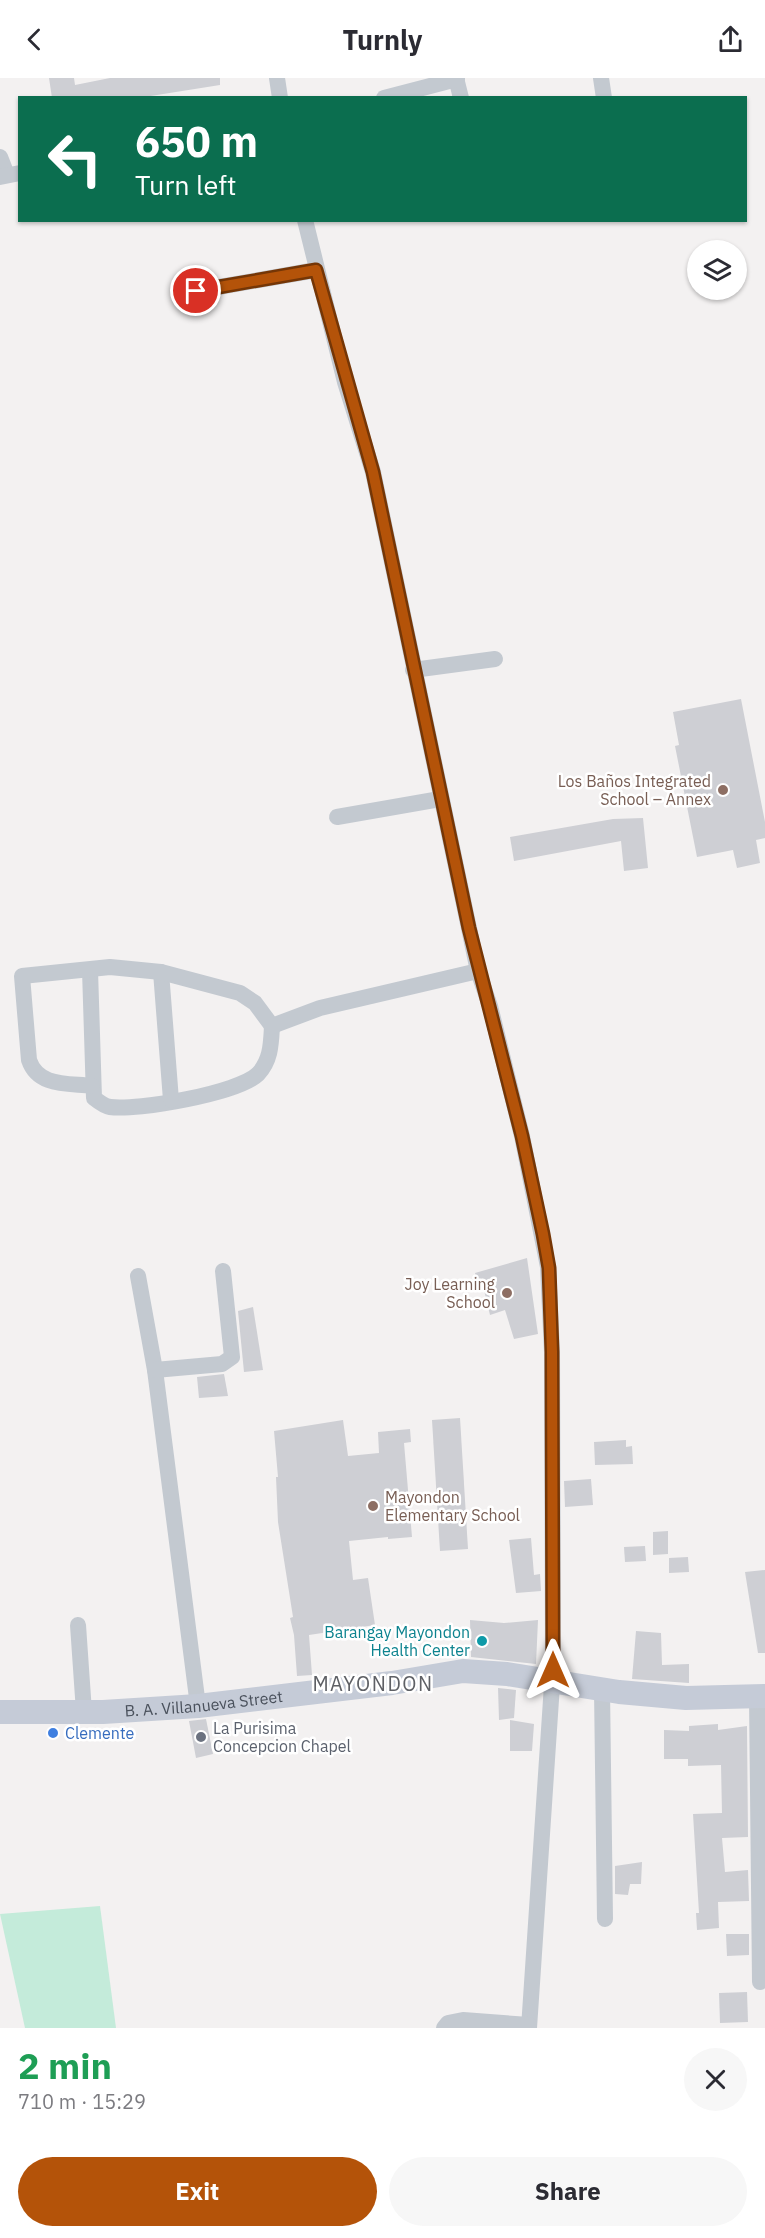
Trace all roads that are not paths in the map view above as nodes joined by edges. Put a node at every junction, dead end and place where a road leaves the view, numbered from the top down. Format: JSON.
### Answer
{"nodes":[{"id":1,"x":277,"y":78,"type":"edge"},
{"id":2,"x":457,"y":78,"type":"edge"},
{"id":3,"x":601,"y":78,"type":"edge"},
{"id":4,"x":280,"y":96,"type":"edge"},
{"id":5,"x":391,"y":96,"type":"edge"},
{"id":6,"x":461,"y":96,"type":"edge"},
{"id":7,"x":604,"y":96,"type":"edge"},
{"id":8,"x":0,"y":157,"type":"edge"},
{"id":9,"x":9,"y":175,"type":"edge"},
{"id":10,"x":305,"y":222,"type":"edge"},
{"id":11,"x":316,"y":270,"type":"junction"},
{"id":12,"x":196,"y":291,"type":"dead end"},
{"id":13,"x":495,"y":659,"type":"dead end"},
{"id":14,"x":413,"y":670,"type":"junction"},
{"id":15,"x":440,"y":799,"type":"junction"},
{"id":16,"x":337,"y":816,"type":"dead end"},
{"id":17,"x":90,"y":970,"type":"junction"},
{"id":18,"x":478,"y":971,"type":"junction"},
{"id":19,"x":161,"y":972,"type":"junction"},
{"id":20,"x":272,"y":1026,"type":"junction"},
{"id":21,"x":92,"y":1086,"type":"junction"},
{"id":22,"x":171,"y":1100,"type":"junction"},
{"id":23,"x":223,"y":1271,"type":"dead end"},
{"id":24,"x":138,"y":1276,"type":"dead end"},
{"id":25,"x":155,"y":1370,"type":"junction"},
{"id":26,"x":78,"y":1625,"type":"dead end"},
{"id":27,"x":553,"y":1681,"type":"junction"},
{"id":28,"x":602,"y":1689,"type":"junction"},
{"id":29,"x":761,"y":1696,"type":"edge"},
{"id":30,"x":198,"y":1706,"type":"junction"},
{"id":31,"x":0,"y":1712,"type":"edge"},
{"id":32,"x":84,"y":1712,"type":"junction"},
{"id":33,"x":605,"y":1918,"type":"dead end"},
{"id":34,"x":760,"y":1982,"type":"dead end"},
{"id":35,"x":529,"y":2027,"type":"edge"},
{"id":36,"x":444,"y":2028,"type":"edge"}],
"edges":[{"from":1,"to":4,"type":"street"},
{"from":2,"to":5,"type":"street"},
{"from":2,"to":6,"type":"street"},
{"from":3,"to":7,"type":"street"},
{"from":8,"to":9,"type":"street"},
{"from":10,"to":11,"type":"street"},
{"from":11,"to":12,"type":"street"},
{"from":11,"to":14,"type":"street"},
{"from":13,"to":14,"type":"street"},
{"from":14,"to":15,"type":"street"},
{"from":15,"to":16,"type":"street"},
{"from":15,"to":18,"type":"street"},
{"from":17,"to":19,"type":"street"},
{"from":17,"to":21,"type":"street"},
{"from":17,"to":21,"type":"street"},
{"from":18,"to":20,"type":"street"},
{"from":18,"to":27,"type":"street"},
{"from":19,"to":20,"type":"street"},
{"from":19,"to":22,"type":"street"},
{"from":20,"to":22,"type":"street"},
{"from":21,"to":22,"type":"street"},
{"from":23,"to":25,"type":"street"},
{"from":24,"to":25,"type":"street"},
{"from":25,"to":30,"type":"street"},
{"from":26,"to":32,"type":"street"},
{"from":27,"to":28,"type":"street","name":"B. A. Villanueva Street"},
{"from":27,"to":30,"type":"street","name":"B. A. Villanueva Street"},
{"from":27,"to":35,"type":"street"},
{"from":28,"to":29,"type":"street","name":"B. A. Villanueva Street"},
{"from":28,"to":33,"type":"street"},
{"from":29,"to":34,"type":"street"},
{"from":30,"to":32,"type":"street","name":"B. A. Villanueva Street"},
{"from":31,"to":32,"type":"street","name":"B. A. Villanueva Street"},
{"from":35,"to":36,"type":"street"}]}
